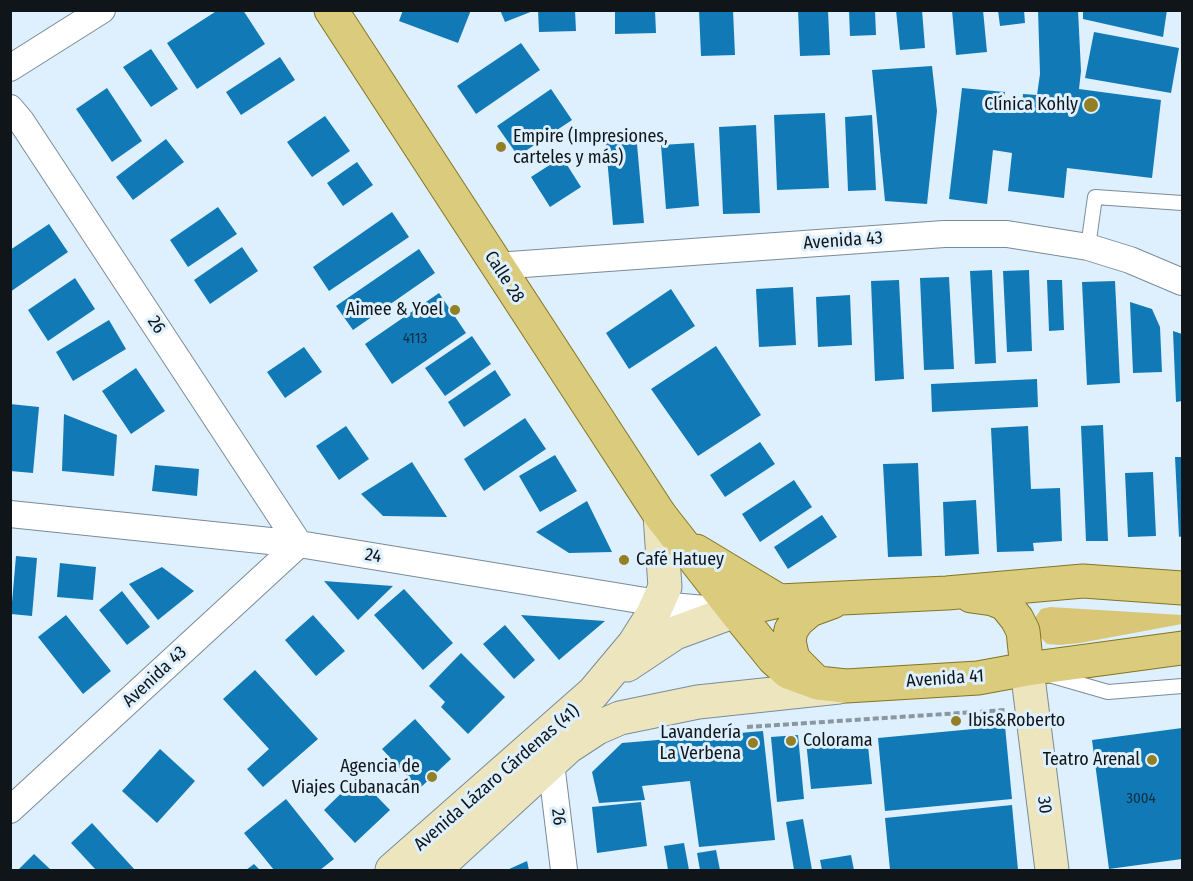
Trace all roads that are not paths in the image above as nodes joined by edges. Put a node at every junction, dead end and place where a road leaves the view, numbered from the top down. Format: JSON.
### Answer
{"nodes":[{"id":1,"x":102,"y":10,"type":"edge"},
{"id":2,"x":331,"y":10,"type":"edge"},
{"id":3,"x":10,"y":68,"type":"edge"},
{"id":4,"x":10,"y":108,"type":"edge"},
{"id":5,"x":1182,"y":203,"type":"edge"},
{"id":6,"x":1088,"y":247,"type":"junction"},
{"id":7,"x":496,"y":266,"type":"junction"},
{"id":8,"x":1182,"y":282,"type":"edge"},
{"id":9,"x":10,"y":514,"type":"edge"},
{"id":10,"x":660,"y":515,"type":"junction"},
{"id":11,"x":680,"y":542,"type":"junction"},
{"id":12,"x":299,"y":544,"type":"junction"},
{"id":13,"x":1182,"y":588,"type":"edge"},
{"id":14,"x":947,"y":593,"type":"junction"},
{"id":15,"x":836,"y":600,"type":"junction"},
{"id":16,"x":779,"y":601,"type":"junction"},
{"id":17,"x":658,"y":603,"type":"junction"},
{"id":18,"x":735,"y":611,"type":"junction"},
{"id":19,"x":1182,"y":648,"type":"edge"},
{"id":20,"x":1027,"y":669,"type":"junction"},
{"id":21,"x":832,"y":684,"type":"junction"},
{"id":22,"x":600,"y":685,"type":"junction"},
{"id":23,"x":1182,"y":686,"type":"edge"},
{"id":24,"x":551,"y":763,"type":"junction"},
{"id":25,"x":10,"y":810,"type":"edge"},
{"id":26,"x":392,"y":870,"type":"edge"},
{"id":27,"x":434,"y":870,"type":"edge"},
{"id":28,"x":564,"y":870,"type":"edge"},
{"id":29,"x":1052,"y":870,"type":"edge"}],
"edges":[{"from":1,"to":3,"type":"street"},
{"from":2,"to":7,"type":"main road","name":"Calle 28"},
{"from":4,"to":12,"type":"street","name":"26"},
{"from":5,"to":6,"type":"lane"},
{"from":6,"to":7,"type":"street","name":"Avenida 43"},
{"from":6,"to":8,"type":"street","name":"Avenida 43"},
{"from":7,"to":10,"type":"main road","name":"Calle 28"},
{"from":9,"to":12,"type":"street","name":"24"},
{"from":10,"to":11,"type":"main road","name":"Calle 28"},
{"from":10,"to":17,"type":"main road","name":"Avenida Lázaro Cárdenas (41)"},
{"from":11,"to":16,"type":"main road","name":"Calle 28"},
{"from":11,"to":18,"type":"main road","name":"Calle 28"},
{"from":12,"to":17,"type":"street","name":"24"},
{"from":12,"to":25,"type":"street","name":"Avenida 43"},
{"from":13,"to":14,"type":"main road"},
{"from":14,"to":15,"type":"main road"},
{"from":14,"to":20,"type":"main road"},
{"from":15,"to":16,"type":"main road"},
{"from":15,"to":21,"type":"main road"},
{"from":16,"to":18,"type":"main road","name":"Avenida Lázaro Cárdenas (41)"},
{"from":17,"to":18,"type":"street","name":"24"},
{"from":17,"to":22,"type":"main road","name":"Avenida Lázaro Cárdenas (41)"},
{"from":18,"to":21,"type":"main road","name":"Avenida 41"},
{"from":18,"to":22,"type":"main road","name":"Avenida Lázaro Cárdenas (41)"},
{"from":19,"to":20,"type":"main road","name":"Avenida 41"},
{"from":20,"to":21,"type":"main road","name":"Avenida 41"},
{"from":20,"to":23,"type":"lane"},
{"from":20,"to":29,"type":"main road","name":"30"},
{"from":21,"to":24,"type":"main road","name":"Avenida Lázaro Cárdenas (41)"},
{"from":22,"to":26,"type":"main road","name":"Avenida Lázaro Cárdenas (41)"},
{"from":24,"to":27,"type":"main road","name":"Avenida Lázaro Cárdenas (41)"},
{"from":24,"to":28,"type":"street","name":"26"}]}
